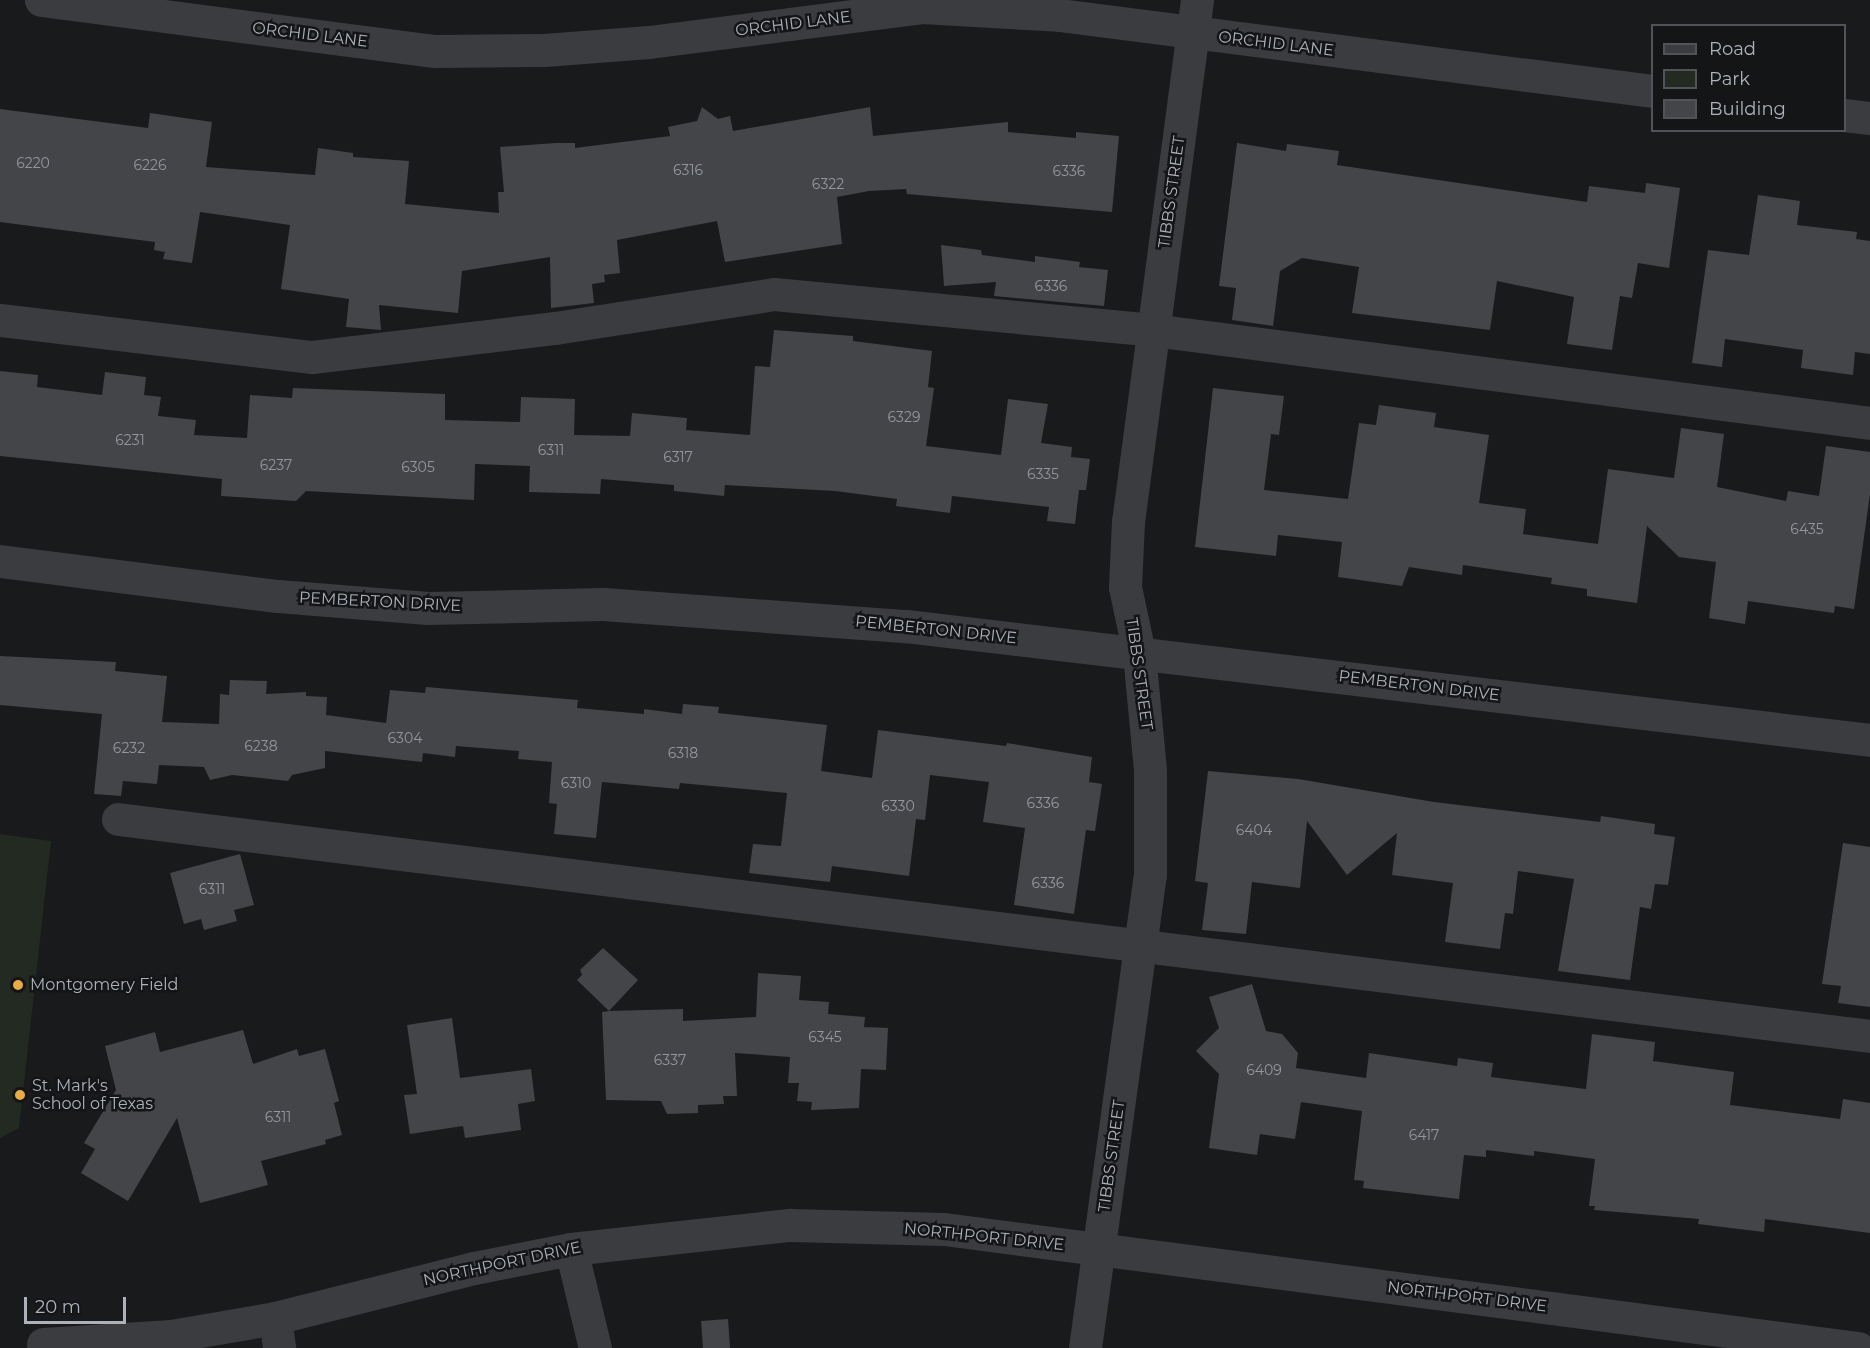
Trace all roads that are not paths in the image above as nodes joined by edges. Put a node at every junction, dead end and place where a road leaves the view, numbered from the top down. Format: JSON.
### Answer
{"nodes":[{"id":1,"x":41,"y":0,"type":"edge"},
{"id":2,"x":1197,"y":0,"type":"edge"},
{"id":3,"x":1193,"y":34,"type":"junction"},
{"id":4,"x":1651,"y":91,"type":"edge"},
{"id":5,"x":1846,"y":115,"type":"edge"},
{"id":6,"x":1870,"y":118,"type":"edge"},
{"id":7,"x":0,"y":320,"type":"edge"},
{"id":8,"x":1153,"y":330,"type":"junction"},
{"id":9,"x":1870,"y":423,"type":"edge"},
{"id":10,"x":0,"y":561,"type":"edge"},
{"id":11,"x":1139,"y":652,"type":"junction"},
{"id":12,"x":1870,"y":740,"type":"edge"},
{"id":13,"x":118,"y":819,"type":"dead end"},
{"id":14,"x":1140,"y":946,"type":"junction"},
{"id":15,"x":1870,"y":1036,"type":"edge"},
{"id":16,"x":571,"y":1249,"type":"junction"},
{"id":17,"x":1099,"y":1249,"type":"junction"},
{"id":18,"x":277,"y":1333,"type":"edge"},
{"id":19,"x":44,"y":1344,"type":"dead end"},
{"id":20,"x":595,"y":1348,"type":"edge"},
{"id":21,"x":1085,"y":1348,"type":"edge"},
{"id":22,"x":1858,"y":1348,"type":"edge"}],
"edges":[{"from":1,"to":3,"type":"street","name":"ORCHID LANE"},
{"from":2,"to":3,"type":"street","name":"TIBBS STREET"},
{"from":3,"to":4,"type":"street","name":"ORCHID LANE"},
{"from":3,"to":8,"type":"street","name":"TIBBS STREET"},
{"from":5,"to":6,"type":"street"},
{"from":7,"to":8,"type":"street"},
{"from":8,"to":9,"type":"street"},
{"from":8,"to":11,"type":"street","name":"TIBBS STREET"},
{"from":10,"to":11,"type":"street","name":"PEMBERTON DRIVE"},
{"from":11,"to":12,"type":"street","name":"PEMBERTON DRIVE"},
{"from":11,"to":14,"type":"street","name":"TIBBS STREET"},
{"from":13,"to":14,"type":"street"},
{"from":14,"to":15,"type":"street"},
{"from":14,"to":17,"type":"street","name":"TIBBS STREET"},
{"from":16,"to":17,"type":"street","name":"NORTHPORT DRIVE"},
{"from":16,"to":18,"type":"street","name":"NORTHPORT DRIVE"},
{"from":16,"to":20,"type":"street"},
{"from":17,"to":21,"type":"street","name":"TIBBS STREET"},
{"from":17,"to":22,"type":"street","name":"NORTHPORT DRIVE"},
{"from":18,"to":19,"type":"street","name":"NORTHPORT DRIVE"}]}
